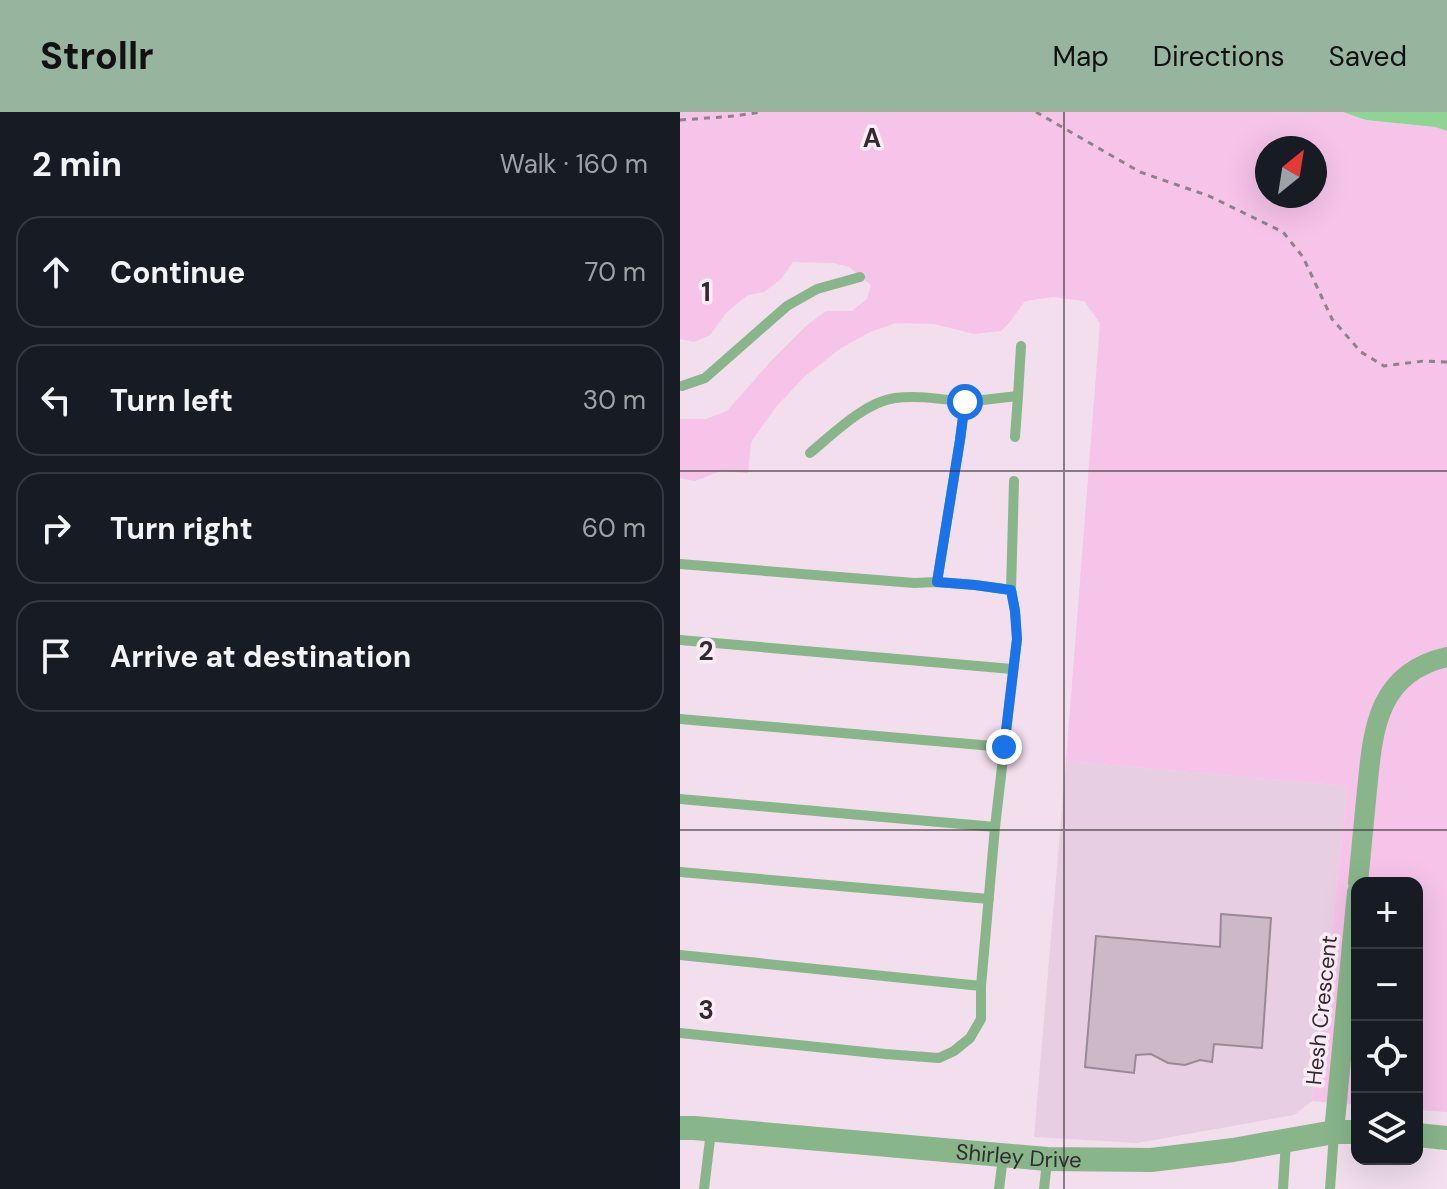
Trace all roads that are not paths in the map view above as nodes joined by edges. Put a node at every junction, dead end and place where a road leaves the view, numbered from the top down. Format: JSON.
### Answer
{"nodes":[{"id":1,"x":860,"y":277,"type":"dead end"},
{"id":2,"x":1021,"y":346,"type":"dead end"},
{"id":3,"x":681,"y":385,"type":"edge"},
{"id":4,"x":1018,"y":396,"type":"junction"},
{"id":5,"x":965,"y":402,"type":"junction"},
{"id":6,"x":1015,"y":437,"type":"dead end"},
{"id":7,"x":810,"y":453,"type":"dead end"},
{"id":8,"x":1014,"y":481,"type":"dead end"},
{"id":9,"x":680,"y":564,"type":"edge"},
{"id":10,"x":937,"y":582,"type":"junction"},
{"id":11,"x":1011,"y":590,"type":"junction"},
{"id":12,"x":680,"y":640,"type":"edge"},
{"id":13,"x":1447,"y":657,"type":"edge"},
{"id":14,"x":1012,"y":669,"type":"junction"},
{"id":15,"x":680,"y":719,"type":"edge"},
{"id":16,"x":1004,"y":747,"type":"junction"},
{"id":17,"x":680,"y":799,"type":"edge"},
{"id":18,"x":995,"y":827,"type":"junction"},
{"id":19,"x":680,"y":872,"type":"edge"},
{"id":20,"x":1359,"y":877,"type":"edge"},
{"id":21,"x":989,"y":899,"type":"junction"},
{"id":22,"x":1354,"y":949,"type":"edge"},
{"id":23,"x":680,"y":955,"type":"edge"},
{"id":24,"x":981,"y":986,"type":"junction"},
{"id":25,"x":680,"y":1033,"type":"edge"},
{"id":26,"x":680,"y":1128,"type":"edge"},
{"id":27,"x":712,"y":1129,"type":"junction"},
{"id":28,"x":1346,"y":1132,"type":"edge"},
{"id":29,"x":1423,"y":1136,"type":"edge"},
{"id":30,"x":1447,"y":1138,"type":"edge"},
{"id":31,"x":1286,"y":1141,"type":"junction"},
{"id":32,"x":1003,"y":1155,"type":"junction"},
{"id":33,"x":1047,"y":1159,"type":"junction"},
{"id":34,"x":704,"y":1189,"type":"edge"},
{"id":35,"x":999,"y":1189,"type":"edge"},
{"id":36,"x":1044,"y":1189,"type":"edge"},
{"id":37,"x":1283,"y":1189,"type":"edge"},
{"id":38,"x":1330,"y":1189,"type":"edge"}],
"edges":[{"from":1,"to":3,"type":"lane"},
{"from":2,"to":4,"type":"lane"},
{"from":4,"to":5,"type":"lane"},
{"from":4,"to":6,"type":"lane"},
{"from":5,"to":7,"type":"lane"},
{"from":5,"to":10,"type":"lane"},
{"from":8,"to":11,"type":"lane"},
{"from":9,"to":10,"type":"lane"},
{"from":10,"to":11,"type":"lane"},
{"from":11,"to":14,"type":"lane"},
{"from":12,"to":14,"type":"lane"},
{"from":13,"to":20,"type":"street"},
{"from":14,"to":16,"type":"lane"},
{"from":15,"to":16,"type":"lane"},
{"from":16,"to":18,"type":"lane"},
{"from":17,"to":18,"type":"lane"},
{"from":18,"to":21,"type":"lane"},
{"from":19,"to":21,"type":"lane"},
{"from":21,"to":24,"type":"lane"},
{"from":22,"to":28,"type":"street","name":"Hesh Crescent"},
{"from":23,"to":24,"type":"lane"},
{"from":24,"to":25,"type":"lane"},
{"from":26,"to":27,"type":"street","name":"Shirley Drive"},
{"from":27,"to":32,"type":"street","name":"Shirley Drive"},
{"from":27,"to":34,"type":"lane"},
{"from":28,"to":31,"type":"street","name":"Shirley Drive"},
{"from":28,"to":38,"type":"lane"},
{"from":29,"to":30,"type":"street"},
{"from":31,"to":33,"type":"street","name":"Shirley Drive"},
{"from":31,"to":37,"type":"lane"},
{"from":32,"to":33,"type":"street","name":"Shirley Drive"},
{"from":32,"to":35,"type":"lane"},
{"from":33,"to":36,"type":"lane"}]}
